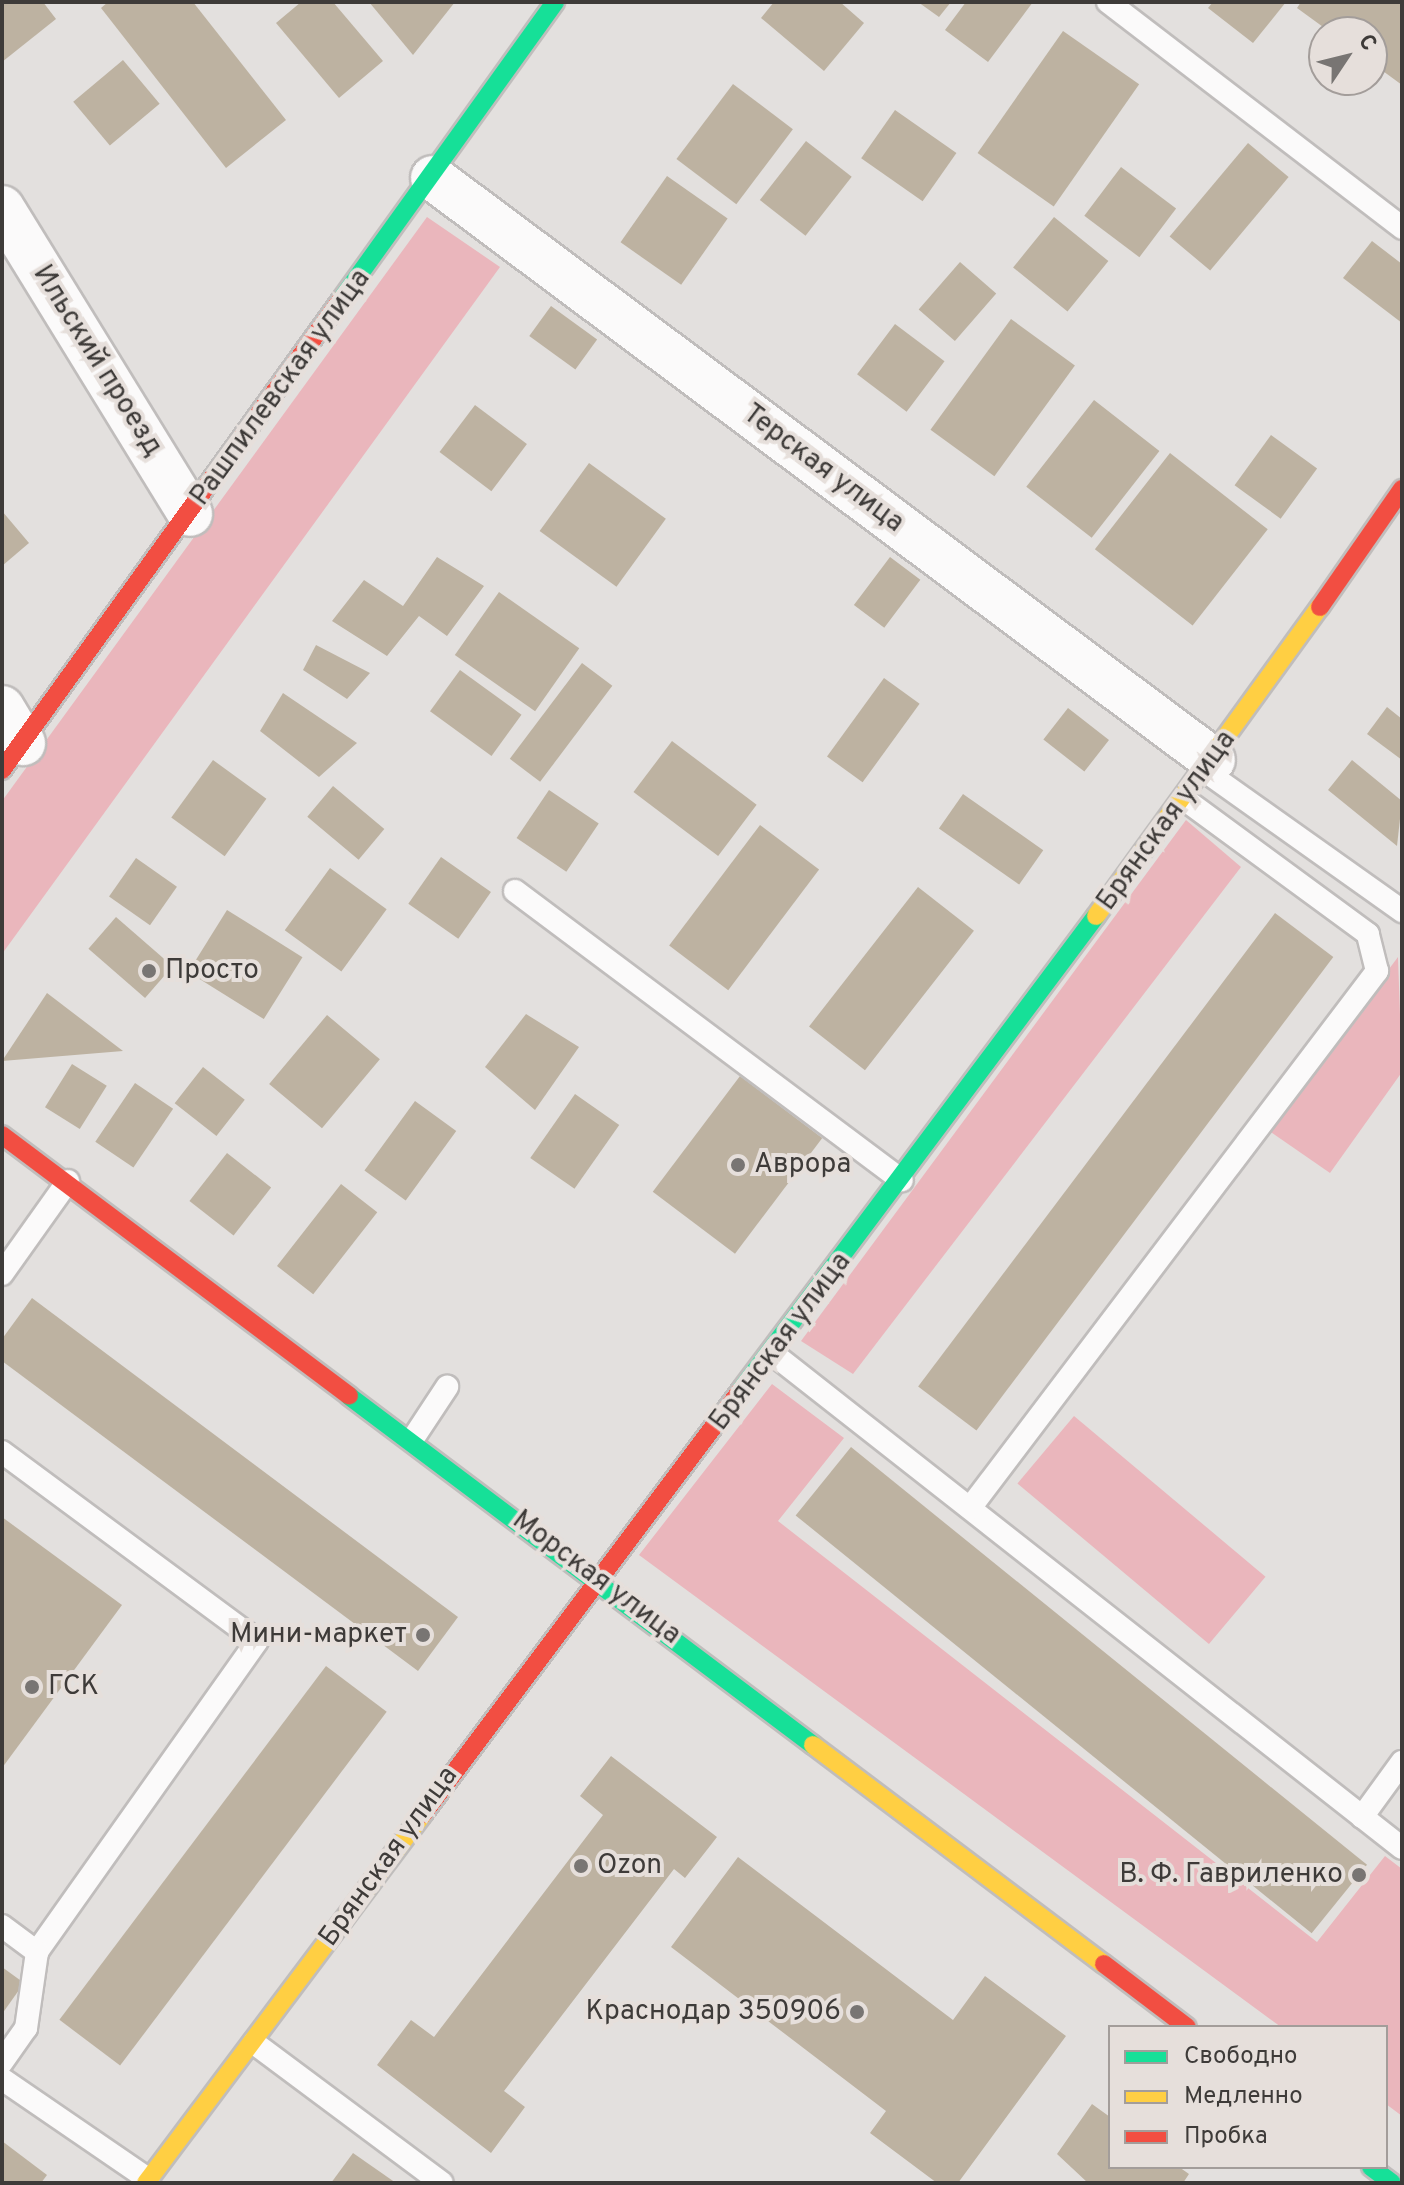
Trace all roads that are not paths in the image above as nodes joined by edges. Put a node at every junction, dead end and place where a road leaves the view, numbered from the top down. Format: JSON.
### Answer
{"nodes":[{"id":1,"x":555,"y":2,"type":"edge"},
{"id":2,"x":1108,"y":2,"type":"edge"},
{"id":3,"x":433,"y":178,"type":"junction"},
{"id":4,"x":2,"y":208,"type":"edge"},
{"id":5,"x":1402,"y":228,"type":"edge"},
{"id":6,"x":1402,"y":489,"type":"edge"},
{"id":7,"x":190,"y":514,"type":"junction"},
{"id":8,"x":9,"y":741,"type":"edge"},
{"id":9,"x":1209,"y":766,"type":"junction"},
{"id":10,"x":1184,"y":799,"type":"junction"},
{"id":11,"x":515,"y":891,"type":"dead end"},
{"id":12,"x":1402,"y":911,"type":"edge"},
{"id":13,"x":2,"y":1135,"type":"edge"},
{"id":14,"x":902,"y":1180,"type":"junction"},
{"id":15,"x":68,"y":1181,"type":"junction"},
{"id":16,"x":2,"y":1274,"type":"edge"},
{"id":17,"x":772,"y":1353,"type":"junction"},
{"id":18,"x":447,"y":1387,"type":"dead end"},
{"id":19,"x":412,"y":1440,"type":"junction"},
{"id":20,"x":2,"y":1452,"type":"edge"},
{"id":21,"x":970,"y":1508,"type":"junction"},
{"id":22,"x":599,"y":1580,"type":"junction"},
{"id":23,"x":1402,"y":1762,"type":"edge"},
{"id":24,"x":1362,"y":1817,"type":"junction"},
{"id":25,"x":1402,"y":1848,"type":"edge"},
{"id":26,"x":2,"y":1926,"type":"edge"},
{"id":27,"x":37,"y":1952,"type":"junction"},
{"id":28,"x":1184,"y":2025,"type":"edge"},
{"id":29,"x":254,"y":2043,"type":"junction"},
{"id":30,"x":2,"y":2062,"type":"edge"},
{"id":31,"x":2,"y":2079,"type":"edge"},
{"id":32,"x":1374,"y":2169,"type":"edge"},
{"id":33,"x":147,"y":2181,"type":"edge"},
{"id":34,"x":442,"y":2183,"type":"edge"},
{"id":35,"x":1392,"y":2183,"type":"edge"}],
"edges":[{"from":1,"to":3,"type":"street","name":"Рашпилевская улица"},
{"from":2,"to":5,"type":"lane"},
{"from":3,"to":7,"type":"street","name":"Рашпилевская улица"},
{"from":3,"to":9,"type":"street","name":"Терская улица"},
{"from":4,"to":7,"type":"street","name":"Ильский проезд"},
{"from":6,"to":9,"type":"street","name":"Брянская улица"},
{"from":7,"to":8,"type":"street","name":"Рашпилевская улица"},
{"from":9,"to":10,"type":"street","name":"Брянская улица"},
{"from":9,"to":12,"type":"lane"},
{"from":10,"to":14,"type":"street","name":"Брянская улица"},
{"from":10,"to":21,"type":"lane"},
{"from":11,"to":14,"type":"lane"},
{"from":13,"to":15,"type":"street","name":"Морская улица"},
{"from":14,"to":17,"type":"street","name":"Брянская улица"},
{"from":15,"to":16,"type":"lane"},
{"from":15,"to":19,"type":"street","name":"Морская улица"},
{"from":17,"to":21,"type":"lane"},
{"from":17,"to":22,"type":"street","name":"Брянская улица"},
{"from":18,"to":19,"type":"lane"},
{"from":19,"to":22,"type":"street","name":"Морская улица"},
{"from":20,"to":27,"type":"lane"},
{"from":21,"to":24,"type":"lane"},
{"from":22,"to":28,"type":"street","name":"Морская улица"},
{"from":22,"to":29,"type":"street","name":"Брянская улица"},
{"from":23,"to":24,"type":"lane"},
{"from":24,"to":25,"type":"lane"},
{"from":26,"to":27,"type":"lane"},
{"from":27,"to":30,"type":"lane"},
{"from":29,"to":33,"type":"street","name":"Брянская улица"},
{"from":29,"to":34,"type":"lane"},
{"from":31,"to":33,"type":"lane"},
{"from":32,"to":35,"type":"street"}]}
